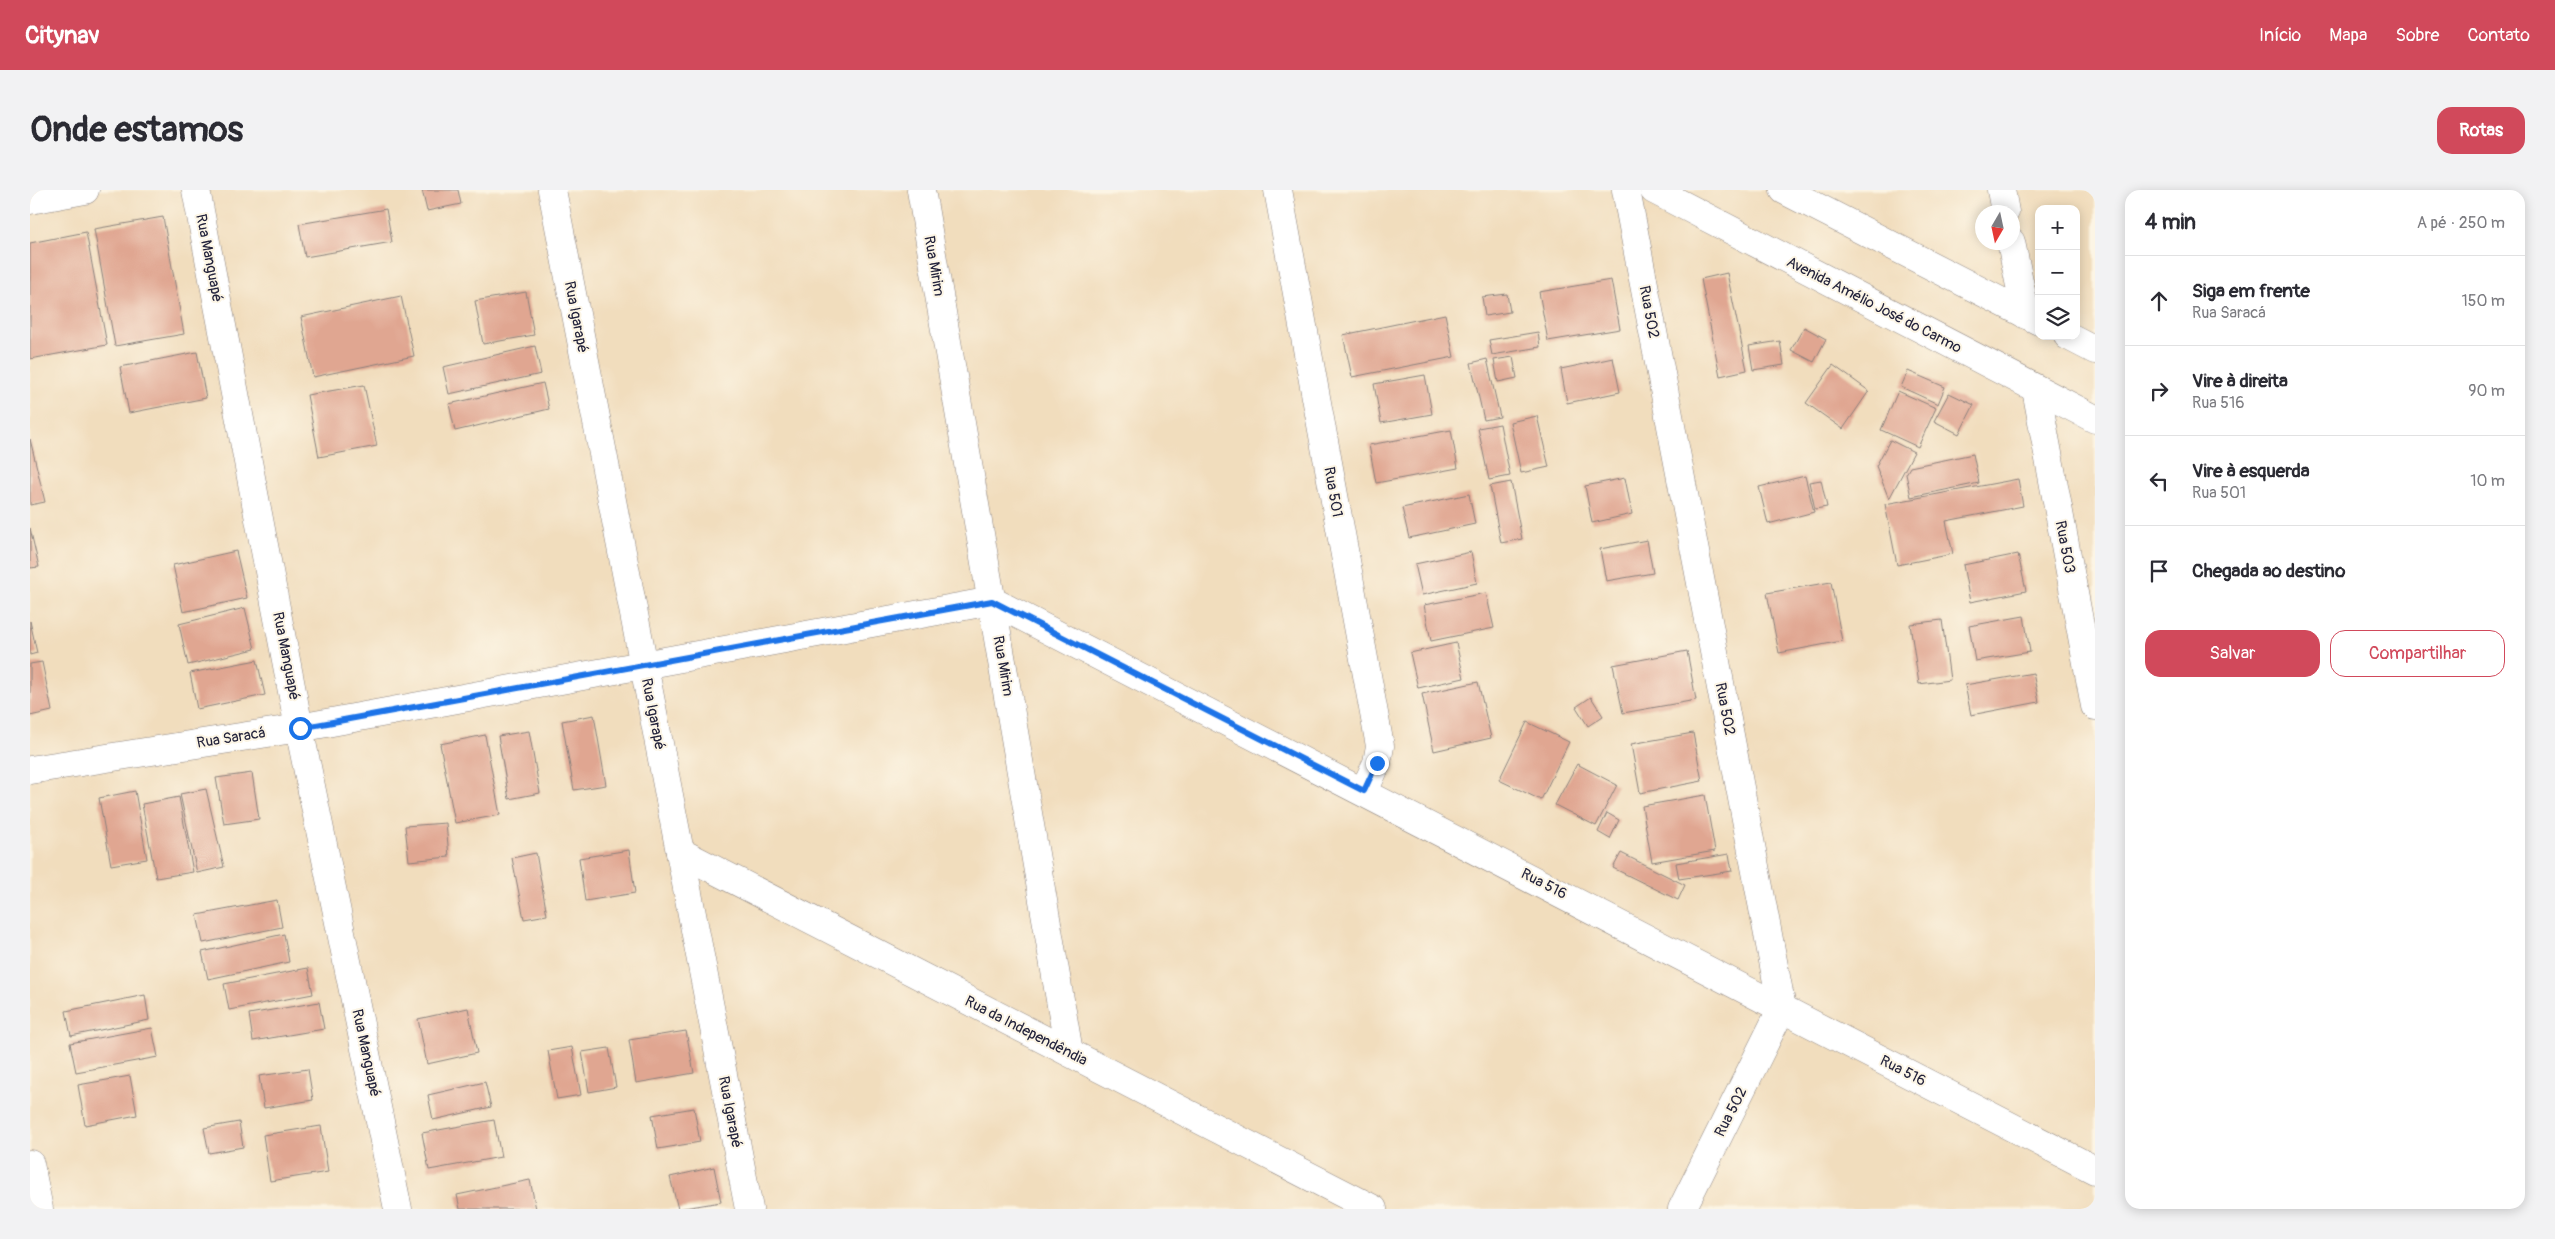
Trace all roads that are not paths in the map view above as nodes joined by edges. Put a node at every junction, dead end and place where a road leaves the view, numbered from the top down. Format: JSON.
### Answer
{"nodes":[{"id":1,"x":85,"y":190,"type":"edge"},
{"id":2,"x":196,"y":190,"type":"edge"},
{"id":3,"x":552,"y":190,"type":"edge"},
{"id":4,"x":921,"y":190,"type":"edge"},
{"id":5,"x":1278,"y":190,"type":"edge"},
{"id":6,"x":1626,"y":190,"type":"edge"},
{"id":7,"x":1654,"y":190,"type":"edge"},
{"id":8,"x":1784,"y":190,"type":"edge"},
{"id":9,"x":2001,"y":190,"type":"edge"},
{"id":10,"x":30,"y":200,"type":"edge"},
{"id":11,"x":2004,"y":205,"type":"edge"},
{"id":12,"x":2013,"y":250,"type":"edge"},
{"id":13,"x":2032,"y":318,"type":"edge"},
{"id":14,"x":2076,"y":340,"type":"edge"},
{"id":15,"x":2095,"y":350,"type":"edge"},
{"id":16,"x":2036,"y":389,"type":"junction"},
{"id":17,"x":2095,"y":419,"type":"edge"},
{"id":18,"x":992,"y":601,"type":"junction"},
{"id":19,"x":644,"y":665,"type":"junction"},
{"id":20,"x":2095,"y":706,"type":"edge"},
{"id":21,"x":300,"y":728,"type":"junction"},
{"id":22,"x":30,"y":770,"type":"edge"},
{"id":23,"x":1364,"y":791,"type":"junction"},
{"id":24,"x":680,"y":852,"type":"junction"},
{"id":25,"x":1782,"y":1008,"type":"junction"},
{"id":26,"x":1069,"y":1052,"type":"junction"},
{"id":27,"x":30,"y":1164,"type":"edge"},
{"id":28,"x":2095,"y":1170,"type":"edge"},
{"id":29,"x":39,"y":1209,"type":"edge"},
{"id":30,"x":398,"y":1209,"type":"edge"},
{"id":31,"x":749,"y":1209,"type":"edge"},
{"id":32,"x":1373,"y":1209,"type":"edge"},
{"id":33,"x":1682,"y":1209,"type":"edge"}],
"edges":[{"from":1,"to":10,"type":"street"},
{"from":2,"to":21,"type":"street","name":"Rua Manguapé"},
{"from":3,"to":19,"type":"street","name":"Rua Igarapé"},
{"from":4,"to":18,"type":"street","name":"Rua Mirim"},
{"from":5,"to":23,"type":"street","name":"Rua 501"},
{"from":6,"to":25,"type":"street","name":"Rua 502"},
{"from":7,"to":16,"type":"street","name":"Avenida Amélio José do Carmo"},
{"from":8,"to":13,"type":"street"},
{"from":9,"to":11,"type":"street"},
{"from":12,"to":13,"type":"street"},
{"from":14,"to":15,"type":"street"},
{"from":16,"to":17,"type":"street","name":"Avenida Amélio José do Carmo"},
{"from":16,"to":20,"type":"street","name":"Rua 503"},
{"from":18,"to":19,"type":"street","name":"Rua Saracá"},
{"from":18,"to":23,"type":"street","name":"Rua 516"},
{"from":18,"to":26,"type":"street","name":"Rua Mirim"},
{"from":19,"to":21,"type":"street","name":"Rua Saracá"},
{"from":19,"to":24,"type":"street","name":"Rua Igarapé"},
{"from":21,"to":22,"type":"street","name":"Rua Saracá"},
{"from":21,"to":30,"type":"street","name":"Rua Manguapé"},
{"from":23,"to":25,"type":"street","name":"Rua 516"},
{"from":24,"to":26,"type":"street","name":"Rua da Independêndia"},
{"from":24,"to":31,"type":"street","name":"Rua Igarapé"},
{"from":25,"to":28,"type":"street","name":"Rua 516"},
{"from":25,"to":33,"type":"street","name":"Rua 502"},
{"from":26,"to":32,"type":"street","name":"Rua da Independêndia"},
{"from":27,"to":29,"type":"street"}]}
